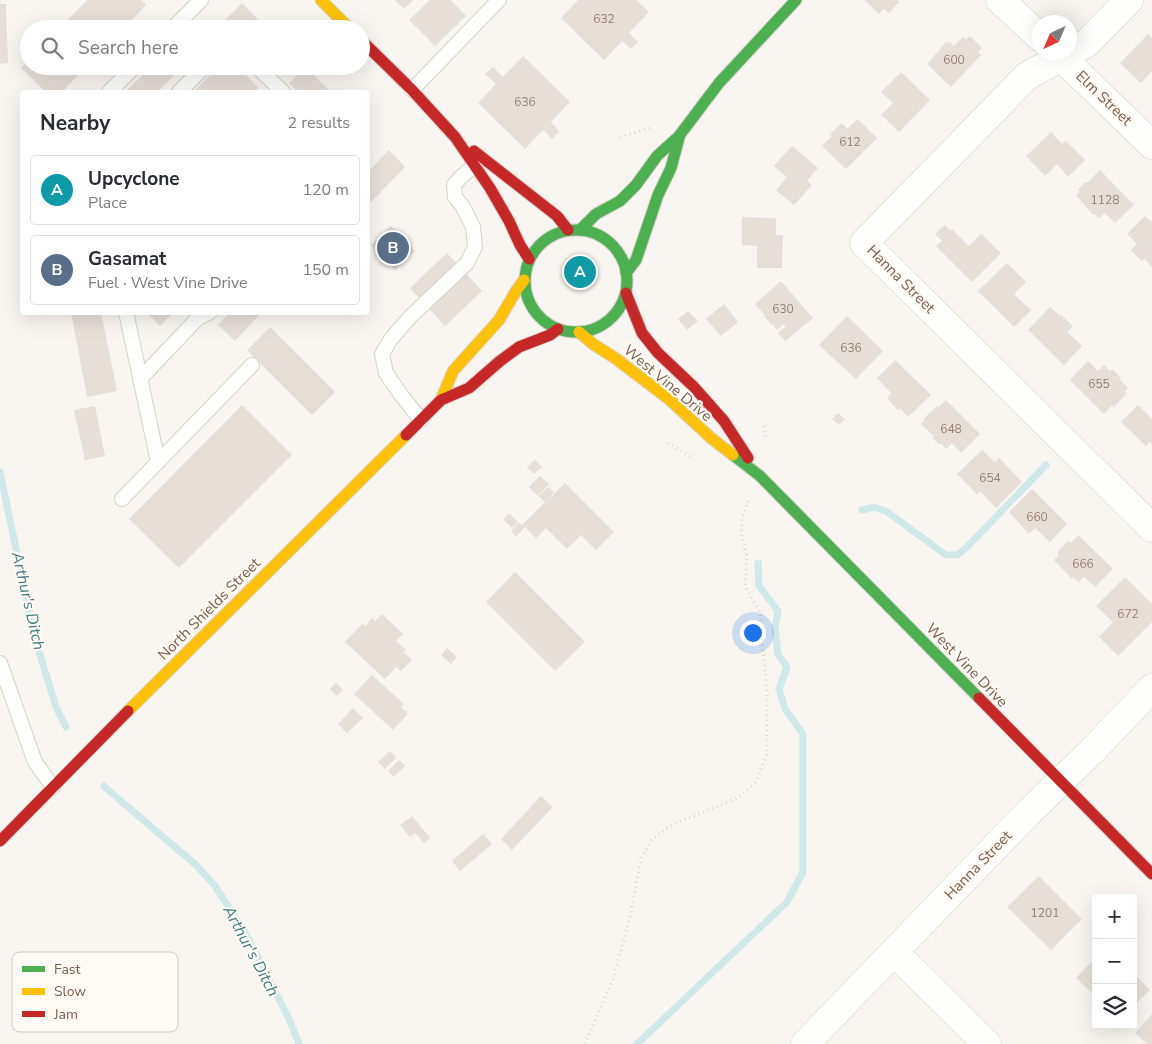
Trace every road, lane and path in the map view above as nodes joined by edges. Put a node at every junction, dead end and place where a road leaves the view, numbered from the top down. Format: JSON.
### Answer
{"nodes":[{"id":1,"x":201,"y":0,"type":"edge"},
{"id":2,"x":321,"y":0,"type":"edge"},
{"id":3,"x":499,"y":0,"type":"edge"},
{"id":4,"x":796,"y":0,"type":"edge"},
{"id":5,"x":1000,"y":0,"type":"edge"},
{"id":6,"x":1129,"y":0,"type":"edge"},
{"id":7,"x":181,"y":20,"type":"edge"},
{"id":8,"x":341,"y":20,"type":"edge"},
{"id":9,"x":1032,"y":30,"type":"edge"},
{"id":10,"x":1077,"y":47,"type":"edge"},
{"id":11,"x":370,"y":49,"type":"edge"},
{"id":12,"x":1052,"y":60,"type":"edge"},
{"id":13,"x":1064,"y":60,"type":"edge"},
{"id":14,"x":126,"y":75,"type":"edge"},
{"id":15,"x":196,"y":75,"type":"edge"},
{"id":16,"x":263,"y":75,"type":"edge"},
{"id":17,"x":111,"y":90,"type":"edge"},
{"id":18,"x":181,"y":90,"type":"edge"},
{"id":19,"x":274,"y":90,"type":"edge"},
{"id":20,"x":412,"y":90,"type":"junction"},
{"id":21,"x":679,"y":136,"type":"junction"},
{"id":22,"x":455,"y":137,"type":"junction"},
{"id":23,"x":1152,"y":145,"type":"edge"},
{"id":24,"x":475,"y":165,"type":"junction"},
{"id":25,"x":581,"y":229,"type":"junction"},
{"id":26,"x":568,"y":230,"type":"junction"},
{"id":27,"x":529,"y":259,"type":"junction"},
{"id":28,"x":626,"y":273,"type":"junction"},
{"id":29,"x":524,"y":280,"type":"junction"},
{"id":30,"x":626,"y":293,"type":"junction"},
{"id":31,"x":130,"y":315,"type":"edge"},
{"id":32,"x":204,"y":315,"type":"edge"},
{"id":33,"x":558,"y":329,"type":"junction"},
{"id":34,"x":580,"y":332,"type":"junction"},
{"id":35,"x":252,"y":366,"type":"dead end"},
{"id":36,"x":140,"y":379,"type":"junction"},
{"id":37,"x":441,"y":400,"type":"junction"},
{"id":38,"x":422,"y":420,"type":"junction"},
{"id":39,"x":158,"y":462,"type":"junction"},
{"id":40,"x":760,"y":476,"type":"junction"},
{"id":41,"x":122,"y":499,"type":"dead end"},
{"id":42,"x":1152,"y":528,"type":"edge"},
{"id":43,"x":0,"y":662,"type":"edge"},
{"id":44,"x":1152,"y":688,"type":"edge"},
{"id":45,"x":57,"y":782,"type":"junction"},
{"id":46,"x":1060,"y":782,"type":"junction"},
{"id":47,"x":0,"y":841,"type":"edge"},
{"id":48,"x":1152,"y":874,"type":"edge"},
{"id":49,"x":894,"y":952,"type":"junction"},
{"id":50,"x":586,"y":1044,"type":"edge"},
{"id":51,"x":805,"y":1044,"type":"edge"},
{"id":52,"x":987,"y":1044,"type":"edge"}],
"edges":[{"from":1,"to":7,"type":"lane"},
{"from":2,"to":8,"type":"main road"},
{"from":3,"to":20,"type":"lane"},
{"from":4,"to":21,"type":"main road"},
{"from":5,"to":9,"type":"street"},
{"from":6,"to":10,"type":"street","name":"Hanna Street"},
{"from":11,"to":20,"type":"main road"},
{"from":12,"to":42,"type":"street","name":"Hanna Street"},
{"from":13,"to":23,"type":"street","name":"Elm Street"},
{"from":14,"to":17,"type":"lane"},
{"from":15,"to":18,"type":"lane"},
{"from":16,"to":19,"type":"lane"},
{"from":20,"to":22,"type":"main road"},
{"from":21,"to":25,"type":"main road"},
{"from":21,"to":28,"type":"main road"},
{"from":22,"to":24,"type":"main road"},
{"from":22,"to":26,"type":"main road"},
{"from":24,"to":27,"type":"main road"},
{"from":24,"to":38,"type":"lane"},
{"from":25,"to":26,"type":"main road"},
{"from":25,"to":28,"type":"main road"},
{"from":26,"to":27,"type":"main road"},
{"from":27,"to":29,"type":"main road"},
{"from":28,"to":30,"type":"main road"},
{"from":29,"to":33,"type":"main road"},
{"from":29,"to":37,"type":"main road","name":"North Shields Street"},
{"from":30,"to":34,"type":"main road"},
{"from":30,"to":40,"type":"main road","name":"West Vine Drive"},
{"from":31,"to":36,"type":"lane"},
{"from":32,"to":36,"type":"lane"},
{"from":33,"to":34,"type":"main road"},
{"from":33,"to":37,"type":"main road","name":"North Shields Street"},
{"from":34,"to":40,"type":"main road","name":"West Vine Drive"},
{"from":35,"to":39,"type":"lane"},
{"from":36,"to":39,"type":"lane"},
{"from":37,"to":38,"type":"main road","name":"North Shields Street"},
{"from":38,"to":45,"type":"main road","name":"North Shields Street"},
{"from":39,"to":41,"type":"lane"},
{"from":40,"to":46,"type":"main road","name":"West Vine Drive"},
{"from":40,"to":50,"type":"path"},
{"from":43,"to":45,"type":"lane"},
{"from":44,"to":46,"type":"street","name":"Hanna Street"},
{"from":45,"to":47,"type":"main road","name":"North Shields Street"},
{"from":46,"to":48,"type":"main road","name":"West Vine Drive"},
{"from":46,"to":49,"type":"street","name":"Hanna Street"},
{"from":49,"to":51,"type":"street","name":"Hanna Street"},
{"from":49,"to":52,"type":"street"}]}
